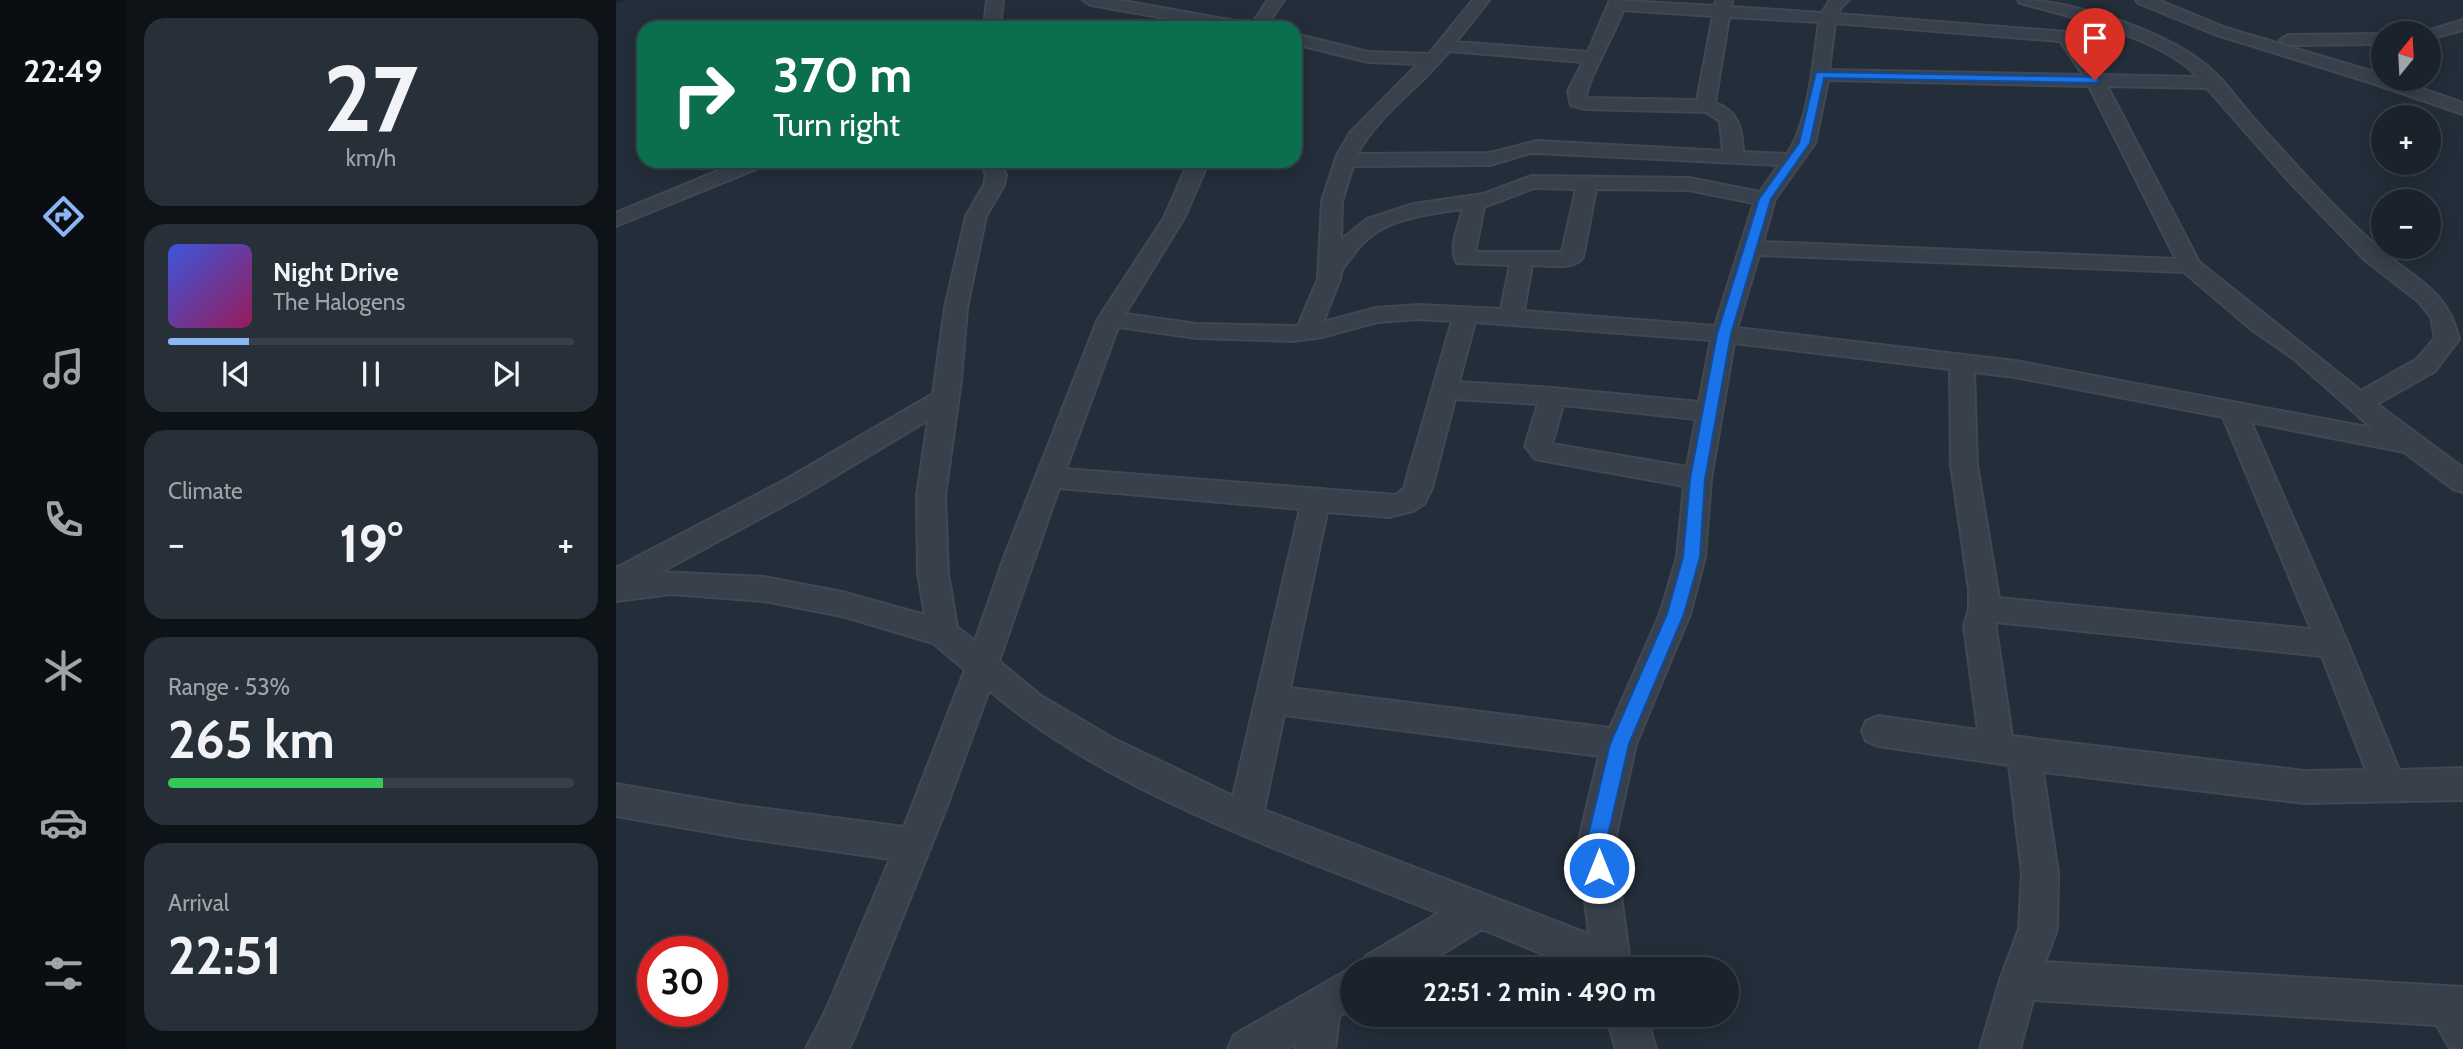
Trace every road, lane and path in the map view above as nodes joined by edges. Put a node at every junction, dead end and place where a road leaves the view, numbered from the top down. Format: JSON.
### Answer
{"nodes":[{"id":1,"x":995,"y":0,"type":"edge"},
{"id":2,"x":1091,"y":0,"type":"edge"},
{"id":3,"x":1276,"y":0,"type":"edge"},
{"id":4,"x":1481,"y":0,"type":"edge"},
{"id":5,"x":1840,"y":0,"type":"edge"},
{"id":6,"x":2026,"y":0,"type":"edge"},
{"id":7,"x":2051,"y":0,"type":"edge"},
{"id":8,"x":2144,"y":0,"type":"edge"},
{"id":9,"x":1618,"y":3,"type":"edge"},
{"id":10,"x":2171,"y":5,"type":"edge"},
{"id":11,"x":1724,"y":6,"type":"edge"},
{"id":12,"x":1828,"y":18,"type":"junction"},
{"id":13,"x":993,"y":21,"type":"edge"},
{"id":14,"x":1210,"y":21,"type":"edge"},
{"id":15,"x":1262,"y":21,"type":"edge"},
{"id":16,"x":2463,"y":25,"type":"edge"},
{"id":17,"x":2220,"y":31,"type":"junction"},
{"id":18,"x":2441,"y":31,"type":"edge"},
{"id":19,"x":2066,"y":37,"type":"junction"},
{"id":20,"x":2371,"y":39,"type":"edge"},
{"id":21,"x":1302,"y":41,"type":"edge"},
{"id":22,"x":2159,"y":44,"type":"junction"},
{"id":23,"x":1439,"y":52,"type":"junction"},
{"id":24,"x":1595,"y":58,"type":"junction"},
{"id":25,"x":1820,"y":75,"type":"junction"},
{"id":26,"x":2095,"y":80,"type":"junction"},
{"id":27,"x":2215,"y":83,"type":"junction"},
{"id":28,"x":1705,"y":106,"type":"junction"},
{"id":29,"x":2463,"y":109,"type":"edge"},
{"id":30,"x":1733,"y":156,"type":"junction"},
{"id":31,"x":1508,"y":157,"type":"junction"},
{"id":32,"x":1345,"y":160,"type":"junction"},
{"id":33,"x":1795,"y":160,"type":"junction"},
{"id":34,"x":742,"y":168,"type":"edge"},
{"id":35,"x":994,"y":168,"type":"edge"},
{"id":36,"x":1196,"y":168,"type":"edge"},
{"id":37,"x":1587,"y":182,"type":"junction"},
{"id":38,"x":1510,"y":191,"type":"junction"},
{"id":39,"x":1765,"y":199,"type":"junction"},
{"id":40,"x":1475,"y":202,"type":"junction"},
{"id":41,"x":616,"y":220,"type":"edge"},
{"id":42,"x":1750,"y":248,"type":"junction"},
{"id":43,"x":1522,"y":259,"type":"junction"},
{"id":44,"x":2190,"y":266,"type":"junction"},
{"id":45,"x":1330,"y":271,"type":"junction"},
{"id":46,"x":1465,"y":315,"type":"junction"},
{"id":47,"x":1511,"y":317,"type":"junction"},
{"id":48,"x":1110,"y":318,"type":"junction"},
{"id":49,"x":1307,"y":332,"type":"junction"},
{"id":50,"x":1724,"y":334,"type":"junction"},
{"id":51,"x":1962,"y":363,"type":"junction"},
{"id":52,"x":1444,"y":390,"type":"junction"},
{"id":53,"x":1553,"y":396,"type":"junction"},
{"id":54,"x":944,"y":399,"type":"junction"},
{"id":55,"x":2359,"y":403,"type":"junction"},
{"id":56,"x":2233,"y":411,"type":"junction"},
{"id":57,"x":1710,"y":412,"type":"junction"},
{"id":58,"x":2411,"y":444,"type":"junction"},
{"id":59,"x":1048,"y":477,"type":"junction"},
{"id":60,"x":1698,"y":479,"type":"junction"},
{"id":61,"x":2463,"y":482,"type":"edge"},
{"id":62,"x":1315,"y":502,"type":"junction"},
{"id":63,"x":616,"y":582,"type":"edge"},
{"id":64,"x":616,"y":589,"type":"edge"},
{"id":65,"x":1984,"y":609,"type":"junction"},
{"id":66,"x":943,"y":633,"type":"junction"},
{"id":67,"x":2333,"y":644,"type":"junction"},
{"id":68,"x":982,"y":666,"type":"junction"},
{"id":69,"x":1272,"y":700,"type":"junction"},
{"id":70,"x":1878,"y":731,"type":"dead end"},
{"id":71,"x":1619,"y":744,"type":"junction"},
{"id":72,"x":2010,"y":751,"type":"junction"},
{"id":73,"x":2463,"y":784,"type":"edge"},
{"id":74,"x":2389,"y":787,"type":"junction"},
{"id":75,"x":625,"y":806,"type":"edge"},
{"id":76,"x":1245,"y":818,"type":"junction"},
{"id":77,"x":914,"y":845,"type":"junction"},
{"id":78,"x":1479,"y":910,"type":"junction"},
{"id":79,"x":1401,"y":957,"type":"edge"},
{"id":80,"x":1592,"y":957,"type":"edge"},
{"id":81,"x":1610,"y":957,"type":"edge"},
{"id":82,"x":2019,"y":980,"type":"junction"},
{"id":83,"x":1337,"y":996,"type":"edge"},
{"id":84,"x":2458,"y":1016,"type":"edge"},
{"id":85,"x":1630,"y":1027,"type":"edge"},
{"id":86,"x":826,"y":1049,"type":"edge"},
{"id":87,"x":1248,"y":1049,"type":"edge"},
{"id":88,"x":1315,"y":1049,"type":"edge"},
{"id":89,"x":1636,"y":1049,"type":"edge"},
{"id":90,"x":2000,"y":1049,"type":"edge"}],
"edges":[{"from":1,"to":13,"type":"street"},
{"from":2,"to":14,"type":"street"},
{"from":3,"to":15,"type":"street"},
{"from":4,"to":23,"type":"street"},
{"from":5,"to":12,"type":"street"},
{"from":6,"to":22,"type":"street"},
{"from":7,"to":17,"type":"street"},
{"from":8,"to":10,"type":"street"},
{"from":9,"to":11,"type":"street"},
{"from":9,"to":24,"type":"street"},
{"from":10,"to":17,"type":"street"},
{"from":11,"to":12,"type":"street"},
{"from":11,"to":28,"type":"street"},
{"from":12,"to":19,"type":"street"},
{"from":12,"to":25,"type":"street"},
{"from":16,"to":18,"type":"street"},
{"from":17,"to":20,"type":"street"},
{"from":17,"to":29,"type":"street"},
{"from":19,"to":22,"type":"street"},
{"from":19,"to":26,"type":"street"},
{"from":21,"to":23,"type":"street"},
{"from":22,"to":27,"type":"street"},
{"from":23,"to":24,"type":"street"},
{"from":23,"to":32,"type":"street"},
{"from":24,"to":28,"type":"street"},
{"from":25,"to":26,"type":"street"},
{"from":25,"to":33,"type":"street"},
{"from":26,"to":27,"type":"street"},
{"from":26,"to":44,"type":"street"},
{"from":27,"to":55,"type":"street"},
{"from":28,"to":30,"type":"street"},
{"from":30,"to":31,"type":"street"},
{"from":30,"to":33,"type":"street"},
{"from":31,"to":32,"type":"street"},
{"from":31,"to":38,"type":"street"},
{"from":32,"to":45,"type":"street"},
{"from":33,"to":39,"type":"street"},
{"from":34,"to":41,"type":"street"},
{"from":35,"to":54,"type":"street"},
{"from":36,"to":48,"type":"street"},
{"from":37,"to":38,"type":"street"},
{"from":37,"to":39,"type":"street"},
{"from":37,"to":43,"type":"street"},
{"from":38,"to":40,"type":"street"},
{"from":39,"to":42,"type":"street"},
{"from":40,"to":43,"type":"street"},
{"from":40,"to":45,"type":"street"},
{"from":42,"to":44,"type":"street"},
{"from":42,"to":50,"type":"street"},
{"from":43,"to":47,"type":"street"},
{"from":44,"to":55,"type":"street"},
{"from":45,"to":49,"type":"street"},
{"from":46,"to":47,"type":"street"},
{"from":46,"to":49,"type":"street"},
{"from":46,"to":52,"type":"street"},
{"from":47,"to":50,"type":"street"},
{"from":48,"to":49,"type":"street"},
{"from":48,"to":59,"type":"street"},
{"from":50,"to":51,"type":"street"},
{"from":50,"to":57,"type":"street"},
{"from":51,"to":56,"type":"street"},
{"from":51,"to":65,"type":"street"},
{"from":52,"to":53,"type":"street"},
{"from":52,"to":62,"type":"street"},
{"from":53,"to":57,"type":"street"},
{"from":53,"to":60,"type":"street"},
{"from":54,"to":63,"type":"street"},
{"from":54,"to":66,"type":"street"},
{"from":55,"to":58,"type":"street"},
{"from":56,"to":58,"type":"street"},
{"from":56,"to":67,"type":"street"},
{"from":57,"to":60,"type":"street"},
{"from":58,"to":61,"type":"street"},
{"from":59,"to":62,"type":"street"},
{"from":59,"to":68,"type":"street"},
{"from":60,"to":71,"type":"street"},
{"from":62,"to":69,"type":"street"},
{"from":64,"to":66,"type":"street"},
{"from":65,"to":67,"type":"street"},
{"from":65,"to":72,"type":"street"},
{"from":66,"to":68,"type":"street"},
{"from":67,"to":74,"type":"street"},
{"from":68,"to":76,"type":"street"},
{"from":68,"to":77,"type":"street"},
{"from":69,"to":71,"type":"street"},
{"from":69,"to":76,"type":"street"},
{"from":70,"to":72,"type":"street"},
{"from":71,"to":81,"type":"street"},
{"from":72,"to":74,"type":"street"},
{"from":72,"to":82,"type":"street"},
{"from":73,"to":74,"type":"street"},
{"from":75,"to":77,"type":"street"},
{"from":76,"to":78,"type":"street"},
{"from":77,"to":86,"type":"street"},
{"from":78,"to":79,"type":"street"},
{"from":78,"to":80,"type":"street"},
{"from":82,"to":84,"type":"street"},
{"from":82,"to":90,"type":"street"},
{"from":83,"to":87,"type":"street"},
{"from":83,"to":88,"type":"street"},
{"from":85,"to":89,"type":"street"}]}
